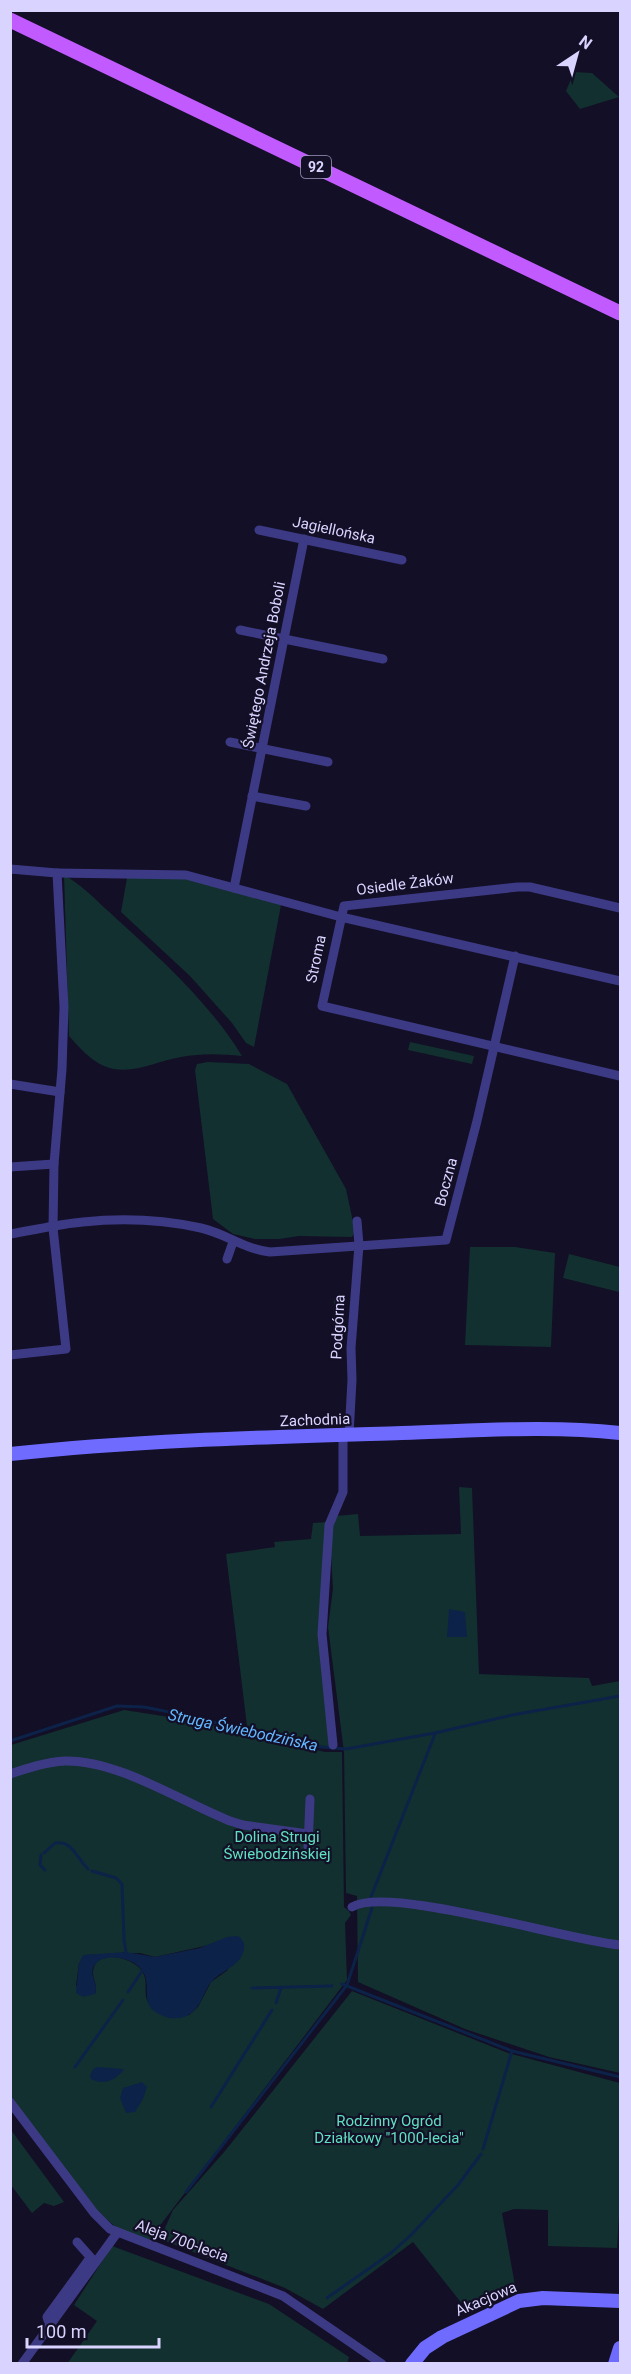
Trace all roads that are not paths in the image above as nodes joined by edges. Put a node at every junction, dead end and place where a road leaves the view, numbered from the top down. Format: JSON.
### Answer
{"nodes":[{"id":1,"x":10,"y":20,"type":"edge"},
{"id":2,"x":621,"y":313,"type":"edge"},
{"id":3,"x":259,"y":530,"type":"dead end"},
{"id":4,"x":304,"y":539,"type":"junction"},
{"id":5,"x":402,"y":560,"type":"dead end"},
{"id":6,"x":240,"y":630,"type":"dead end"},
{"id":7,"x":284,"y":639,"type":"junction"},
{"id":8,"x":382,"y":659,"type":"dead end"},
{"id":9,"x":230,"y":742,"type":"dead end"},
{"id":10,"x":262,"y":749,"type":"junction"},
{"id":11,"x":328,"y":762,"type":"dead end"},
{"id":12,"x":252,"y":796,"type":"junction"},
{"id":13,"x":306,"y":806,"type":"dead end"},
{"id":14,"x":10,"y":869,"type":"edge"},
{"id":15,"x":57,"y":873,"type":"junction"},
{"id":16,"x":234,"y":888,"type":"junction"},
{"id":17,"x":621,"y":908,"type":"edge"},
{"id":18,"x":341,"y":917,"type":"junction"},
{"id":19,"x":515,"y":956,"type":"junction"},
{"id":20,"x":621,"y":981,"type":"edge"},
{"id":21,"x":494,"y":1047,"type":"junction"},
{"id":22,"x":621,"y":1076,"type":"edge"},
{"id":23,"x":10,"y":1084,"type":"edge"},
{"id":24,"x":60,"y":1092,"type":"junction"},
{"id":25,"x":54,"y":1164,"type":"junction"},
{"id":26,"x":10,"y":1167,"type":"edge"},
{"id":27,"x":357,"y":1221,"type":"dead end"},
{"id":28,"x":53,"y":1228,"type":"junction"},
{"id":29,"x":10,"y":1234,"type":"edge"},
{"id":30,"x":233,"y":1242,"type":"junction"},
{"id":31,"x":358,"y":1245,"type":"junction"},
{"id":32,"x":227,"y":1259,"type":"dead end"},
{"id":33,"x":10,"y":1355,"type":"edge"},
{"id":34,"x":621,"y":1433,"type":"edge"},
{"id":35,"x":346,"y":1435,"type":"junction"},
{"id":36,"x":10,"y":1454,"type":"edge"},
{"id":37,"x":333,"y":1745,"type":"dead end"},
{"id":38,"x":10,"y":1774,"type":"edge"},
{"id":39,"x":310,"y":1799,"type":"dead end"},
{"id":40,"x":308,"y":1834,"type":"junction"},
{"id":41,"x":308,"y":1846,"type":"dead end"},
{"id":42,"x":352,"y":1908,"type":"dead end"},
{"id":43,"x":621,"y":1945,"type":"edge"},
{"id":44,"x":10,"y":2102,"type":"edge"},
{"id":45,"x":117,"y":2233,"type":"junction"},
{"id":46,"x":76,"y":2242,"type":"dead end"},
{"id":47,"x":95,"y":2259,"type":"junction"},
{"id":48,"x":621,"y":2301,"type":"edge"},
{"id":49,"x":621,"y":2348,"type":"edge"},
{"id":50,"x":22,"y":2364,"type":"edge"},
{"id":51,"x":382,"y":2364,"type":"edge"},
{"id":52,"x":412,"y":2364,"type":"edge"},
{"id":53,"x":615,"y":2364,"type":"edge"}],
"edges":[{"from":1,"to":2,"type":"main road","number":"92"},
{"from":3,"to":4,"type":"street","name":"Jagiellońska"},
{"from":4,"to":5,"type":"street","name":"Jagiellońska"},
{"from":4,"to":7,"type":"street","name":"Świętego Andrzeja Boboli"},
{"from":6,"to":7,"type":"street"},
{"from":7,"to":8,"type":"street"},
{"from":7,"to":10,"type":"street","name":"Świętego Andrzeja Boboli"},
{"from":9,"to":10,"type":"street"},
{"from":10,"to":11,"type":"street"},
{"from":10,"to":12,"type":"street","name":"Świętego Andrzeja Boboli"},
{"from":12,"to":13,"type":"street"},
{"from":12,"to":16,"type":"street","name":"Świętego Andrzeja Boboli"},
{"from":14,"to":15,"type":"street"},
{"from":15,"to":16,"type":"street"},
{"from":15,"to":24,"type":"street"},
{"from":16,"to":18,"type":"street"},
{"from":17,"to":18,"type":"street","name":"Osiedle Żaków"},
{"from":18,"to":19,"type":"street","name":"Osiedle Żaków"},
{"from":18,"to":21,"type":"street","name":"Stroma"},
{"from":19,"to":20,"type":"street","name":"Osiedle Żaków"},
{"from":19,"to":21,"type":"street"},
{"from":21,"to":22,"type":"street"},
{"from":21,"to":31,"type":"street","name":"Boczna"},
{"from":23,"to":24,"type":"street"},
{"from":24,"to":25,"type":"street"},
{"from":25,"to":26,"type":"street"},
{"from":25,"to":28,"type":"street"},
{"from":27,"to":31,"type":"street","name":"Podgórna"},
{"from":28,"to":29,"type":"street"},
{"from":28,"to":30,"type":"street"},
{"from":28,"to":33,"type":"street"},
{"from":30,"to":31,"type":"street"},
{"from":30,"to":32,"type":"street"},
{"from":31,"to":35,"type":"street","name":"Podgórna"},
{"from":34,"to":35,"type":"street","name":"Zachodnia"},
{"from":35,"to":36,"type":"street","name":"Zachodnia"},
{"from":35,"to":37,"type":"street","name":"Podgórna"},
{"from":38,"to":40,"type":"street"},
{"from":39,"to":40,"type":"street"},
{"from":40,"to":41,"type":"street"},
{"from":42,"to":43,"type":"street"},
{"from":44,"to":45,"type":"street","name":"Aleja 700-lecia"},
{"from":45,"to":47,"type":"street"},
{"from":45,"to":51,"type":"street","name":"Aleja 700-lecia"},
{"from":46,"to":47,"type":"street"},
{"from":47,"to":50,"type":"street"},
{"from":48,"to":52,"type":"street","name":"Akacjowa"},
{"from":49,"to":53,"type":"street"}]}
